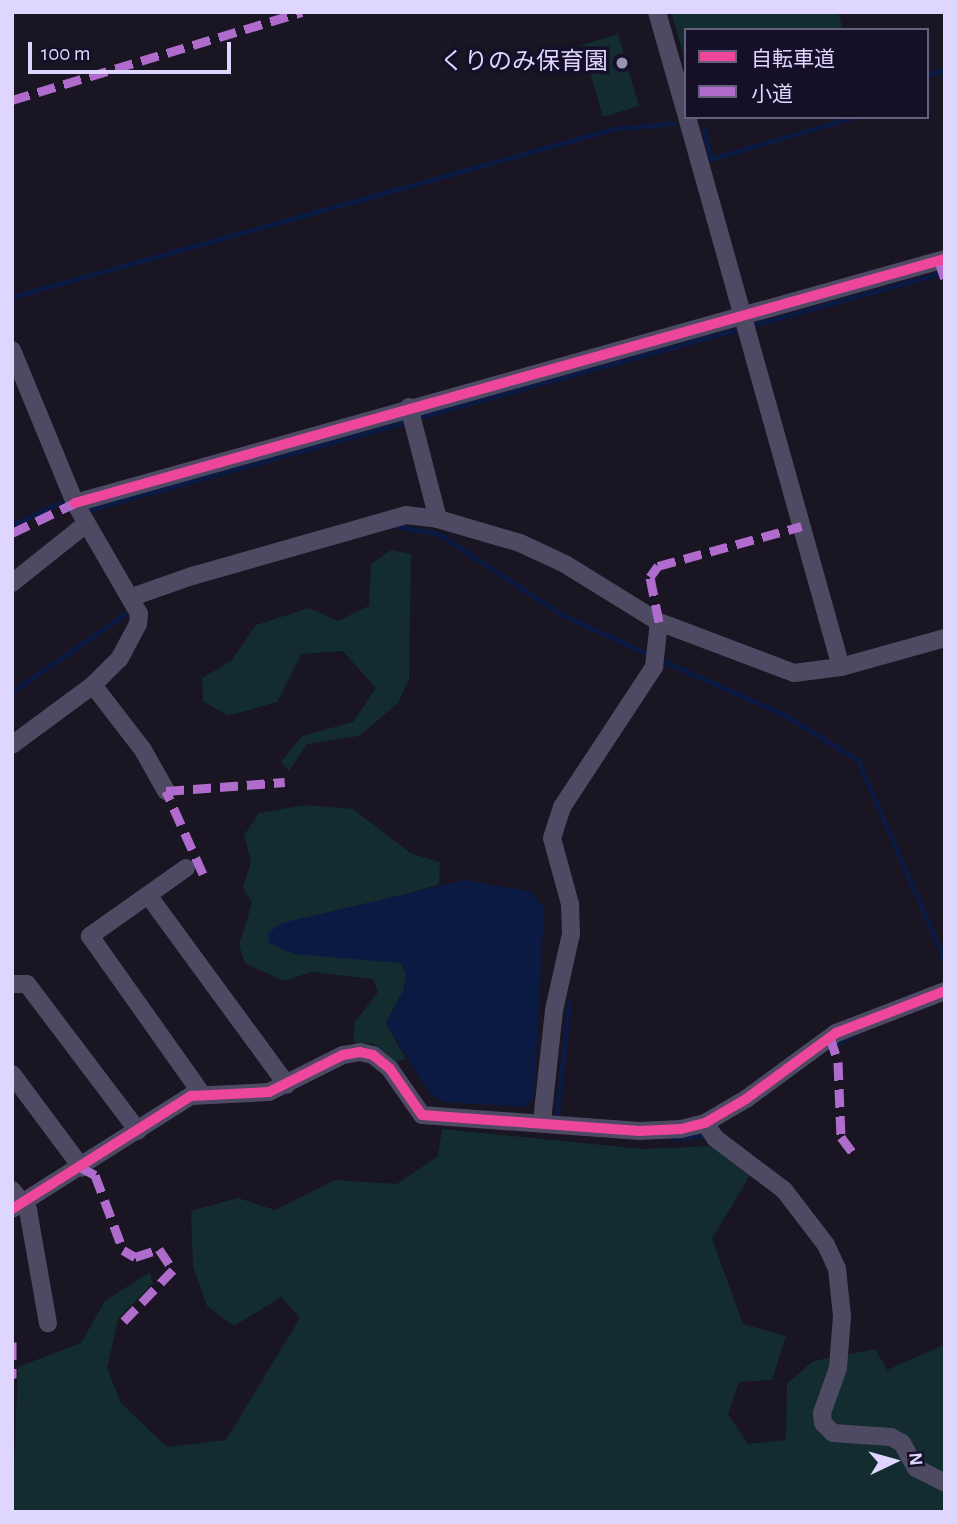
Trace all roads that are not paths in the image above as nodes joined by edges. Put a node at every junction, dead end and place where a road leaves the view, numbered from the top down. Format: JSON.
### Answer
{"nodes":[{"id":1,"x":657,"y":12,"type":"edge"},
{"id":2,"x":684,"y":108,"type":"edge"},
{"id":3,"x":687,"y":119,"type":"edge"},
{"id":4,"x":945,"y":259,"type":"edge"},
{"id":5,"x":746,"y":322,"type":"junction"},
{"id":6,"x":12,"y":351,"type":"edge"},
{"id":7,"x":412,"y":415,"type":"junction"},
{"id":8,"x":75,"y":503,"type":"junction"},
{"id":9,"x":438,"y":519,"type":"junction"},
{"id":10,"x":86,"y":524,"type":"junction"},
{"id":11,"x":12,"y":583,"type":"edge"},
{"id":12,"x":132,"y":597,"type":"junction"},
{"id":13,"x":659,"y":622,"type":"junction"},
{"id":14,"x":945,"y":638,"type":"edge"},
{"id":15,"x":841,"y":667,"type":"junction"},
{"id":16,"x":93,"y":685,"type":"junction"},
{"id":17,"x":12,"y":745,"type":"edge"},
{"id":18,"x":166,"y":792,"type":"dead end"},
{"id":19,"x":186,"y":868,"type":"dead end"},
{"id":20,"x":148,"y":895,"type":"junction"},
{"id":21,"x":12,"y":984,"type":"edge"},
{"id":22,"x":945,"y":991,"type":"edge"},
{"id":23,"x":12,"y":1073,"type":"edge"},
{"id":24,"x":287,"y":1085,"type":"junction"},
{"id":25,"x":201,"y":1093,"type":"junction"},
{"id":26,"x":542,"y":1121,"type":"junction"},
{"id":27,"x":705,"y":1123,"type":"junction"},
{"id":28,"x":138,"y":1131,"type":"junction"},
{"id":29,"x":82,"y":1168,"type":"junction"},
{"id":30,"x":15,"y":1200,"type":"edge"},
{"id":31,"x":48,"y":1323,"type":"dead end"},
{"id":32,"x":945,"y":1482,"type":"edge"}],
"edges":[{"from":1,"to":2,"type":"street"},
{"from":3,"to":5,"type":"street"},
{"from":4,"to":5,"type":"street"},
{"from":5,"to":7,"type":"street"},
{"from":5,"to":15,"type":"street"},
{"from":6,"to":8,"type":"street"},
{"from":7,"to":8,"type":"street"},
{"from":7,"to":9,"type":"street"},
{"from":8,"to":10,"type":"street"},
{"from":9,"to":12,"type":"street"},
{"from":9,"to":13,"type":"street"},
{"from":10,"to":11,"type":"street"},
{"from":10,"to":12,"type":"street"},
{"from":12,"to":16,"type":"street"},
{"from":13,"to":15,"type":"street"},
{"from":13,"to":26,"type":"street"},
{"from":14,"to":15,"type":"street"},
{"from":16,"to":17,"type":"street"},
{"from":16,"to":18,"type":"street"},
{"from":19,"to":20,"type":"street"},
{"from":20,"to":24,"type":"street"},
{"from":20,"to":25,"type":"street"},
{"from":21,"to":28,"type":"street"},
{"from":22,"to":27,"type":"street"},
{"from":23,"to":29,"type":"street"},
{"from":24,"to":25,"type":"street"},
{"from":24,"to":26,"type":"street"},
{"from":25,"to":28,"type":"street"},
{"from":26,"to":27,"type":"street"},
{"from":27,"to":32,"type":"street"},
{"from":28,"to":29,"type":"street"},
{"from":29,"to":30,"type":"street"},
{"from":30,"to":31,"type":"street"}]}
